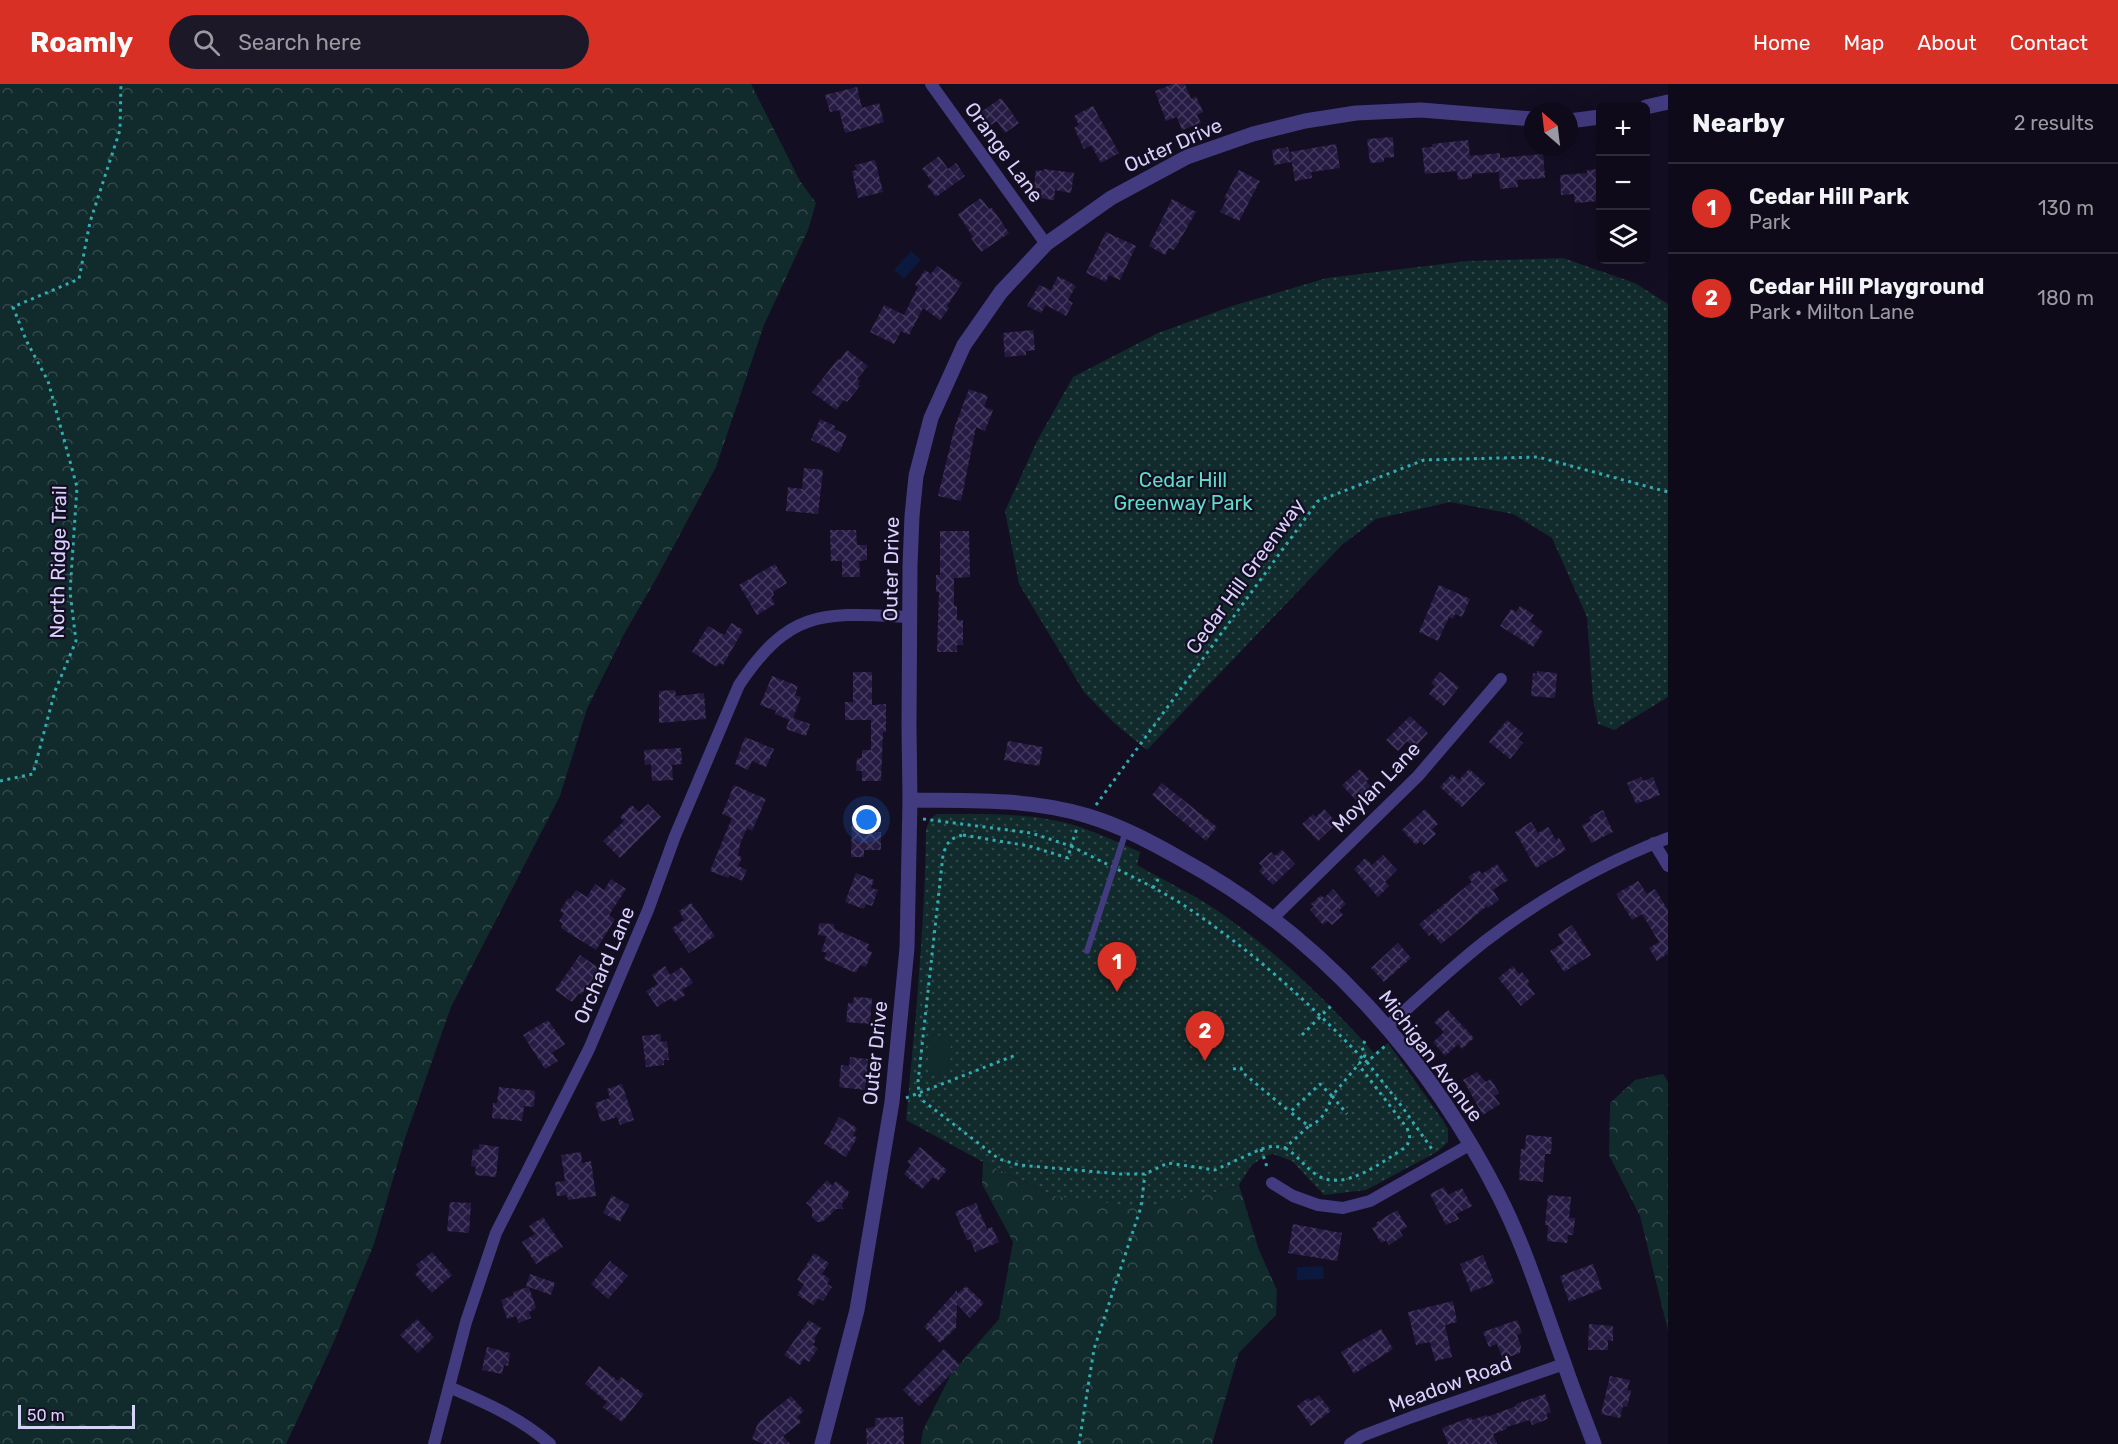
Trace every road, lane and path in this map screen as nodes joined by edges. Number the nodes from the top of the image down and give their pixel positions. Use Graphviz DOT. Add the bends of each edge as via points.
graph roads {
  1 [pos="121,84"];
  2 [pos="931,84"];
  3 [pos="1668,102"];
  4 [pos="1650,106"];
  5 [pos="1524,118"];
  6 [pos="1596,118"];
  7 [pos="1578,120"];
  8 [pos="1046,244"];
  9 [pos="1668,492"];
  10 [pos="911,617"];
  11 [pos="1501,679"];
  12 [pos="0,781"];
  13 [pos="910,800"];
  14 [pos="1085,815"];
  15 [pos="910,818"];
  16 [pos="1126,831"];
  17 [pos="1668,838"];
  18 [pos="1654,843"];
  19 [pos="1071,846"];
  20 [pos="1668,866"];
  21 [pos="1114,867"];
  22 [pos="1160,876"];
  23 [pos="1153,888"];
  24 [pos="1273,918"];
  25 [pos="1087,951"];
  26 [pos="1331,1006"];
  27 [pos="1321,1016"];
  28 [pos="1391,1032"];
  29 [pos="1302,1035"];
  30 [pos="1365,1041"];
  31 [pos="1016,1055"];
  32 [pos="1365,1060"];
  33 [pos="1358,1064"];
  34 [pos="1233,1069"];
  35 [pos="919,1094"];
  36 [pos="1332,1096"];
  37 [pos="893,1097"];
  38 [pos="1290,1112"];
  39 [pos="1347,1114"];
  40 [pos="1309,1126"];
  41 [pos="1471,1144"];
  42 [pos="1285,1148"];
  43 [pos="1261,1149"];
  44 [pos="1440,1161"];
  45 [pos="1145,1174"];
  46 [pos="1272,1183"];
  47 [pos="1564,1364"];
  48 [pos="449,1388"];
  49 [pos="434,1444"];
  50 [pos="550,1444"];
  51 [pos="822,1444"];
  52 [pos="1079,1444"];
  53 [pos="1350,1444"];
  54 [pos="1594,1444"];
  1 -- 12 [label="path, North Ridge Trail" via="120,130 90,222 78,279 13,306 48,381 77,487 70,592 75,641 56,691 33,774"];
  2 -- 8 [label="street, Orange Lane"];
  3 -- 4 [label="street"];
  5 -- 8 [label="street, Outer Drive" via="1421,110 1366,112 1326,116 1253,134 1187,157 1111,198"];
  6 -- 7 [label="street"];
  8 -- 10 [label="street, Outer Drive" via="1000,292 970,335 931,418 916,476"];
  9 -- 14 [label="path, Cedar Hill Greenway" via="1538,457 1424,460 1318,501"];
  10 -- 13 [label="street, Outer Drive"];
  10 -- 48 [label="street, Orchard Lane" via="824,615 803,623 771,644 740,685 589,1049 496,1233"];
  11 -- 24 [label="street, Moylan Lane" via="1418,776"];
  13 -- 14 [label="street, Michigan Avenue" via="1020,802"];
  13 -- 15 [label="street, Outer Drive"];
  14 -- 16 [label="street, Michigan Avenue"];
  14 -- 19 [label="path, Cedar Hill Greenway"];
  15 -- 19 [label="path" via="1031,833"];
  15 -- 37 [label="street, Outer Drive" via="907,948"];
  16 -- 21 [label="lane"];
  16 -- 24 [label="street, Michigan Avenue" via="1207,873"];
  17 -- 18 [label="street"];
  18 -- 20 [label="street"];
  18 -- 28 [label="street" via="1568,885 1501,930 1462,961"];
  19 -- 21 [label="path"];
  19 -- 35 [label="path" via="1068,858 1029,846 963,835 952,837 946,845"];
  21 -- 23 [label="path"];
  21 -- 25 [label="lane"];
  22 -- 23 [label="path"];
  23 -- 27 [label="path" via="1227,936"];
  24 -- 28 [label="street, Michigan Avenue" via="1338,974"];
  26 -- 27 [label="path"];
  27 -- 29 [label="path"];
  27 -- 32 [label="path"];
  28 -- 32 [label="path"];
  28 -- 41 [label="street, Michigan Avenue"];
  30 -- 32 [label="path"];
  31 -- 35 [label="path"];
  32 -- 33 [label="path"];
  32 -- 44 [label="path"];
  33 -- 36 [label="path"];
  33 -- 42 [label="path" via="1407,1128 1407,1147 1367,1172 1334,1182 1314,1173"];
  34 -- 38 [label="path" via="1241,1068"];
  35 -- 37 [label="path" via="903,1099"];
  35 -- 45 [label="path" via="999,1159 1078,1172"];
  36 -- 38 [label="path" via="1320,1084"];
  36 -- 39 [label="path"];
  36 -- 40 [label="path" via="1329,1108"];
  37 -- 51 [label="street, Outer Drive" via="857,1310"];
  38 -- 40 [label="path"];
  40 -- 42 [label="path"];
  41 -- 44 [label="street"];
  41 -- 47 [label="street, Michigan Avenue" via="1526,1254"];
  42 -- 43 [label="path"];
  43 -- 45 [label="path" via="1215,1170 1167,1163"];
  43 -- 46 [label="path"];
  44 -- 46 [label="street" via="1370,1201 1343,1208 1293,1196"];
  45 -- 52 [label="path" via="1141,1206 1094,1349"];
  47 -- 53 [label="street, Meadow Road" via="1412,1417"];
  47 -- 54 [label="street, Michigan Avenue"];
  48 -- 49 [label="street, Orchard Lane"];
  48 -- 50 [label="street" via="490,1405"];
}
